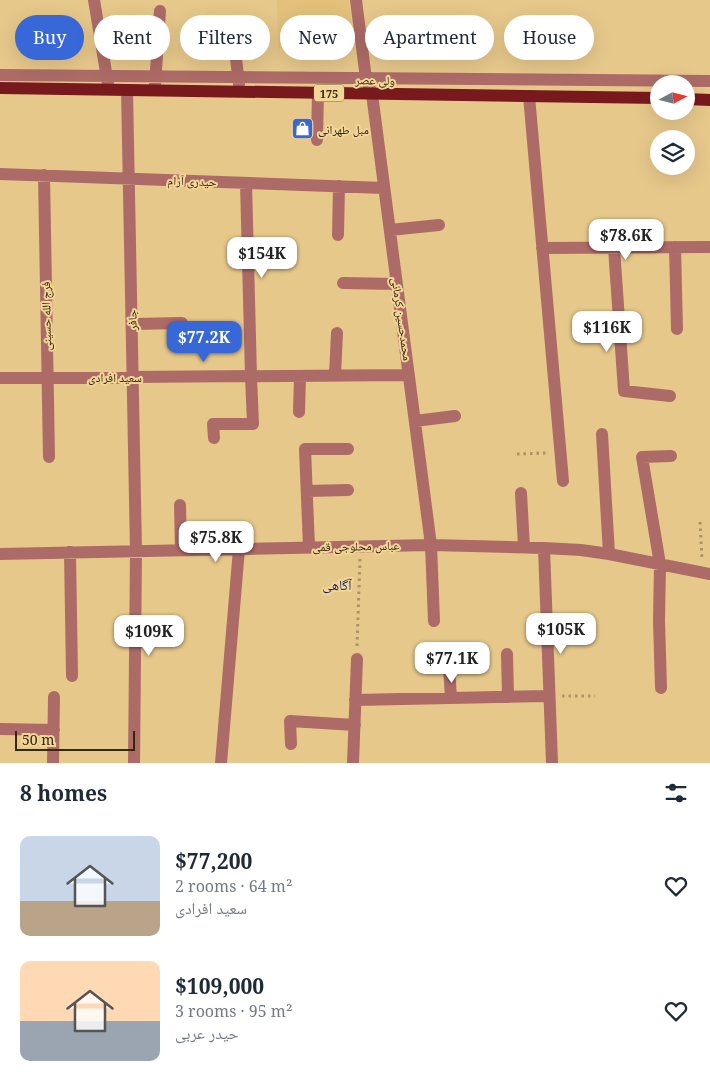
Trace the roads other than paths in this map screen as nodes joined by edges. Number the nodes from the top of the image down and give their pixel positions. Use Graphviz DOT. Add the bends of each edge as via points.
graph roads {
  1 [pos="94,0"];
  2 [pos="356,0"];
  3 [pos="160,11"];
  4 [pos="236,60"];
  5 [pos="0,75"];
  6 [pos="107,76"];
  7 [pos="155,76"];
  8 [pos="238,77"];
  9 [pos="366,79"];
  10 [pos="710,81"];
  11 [pos="0,88"];
  12 [pos="109,90"];
  13 [pos="127,90"];
  14 [pos="155,90"];
  15 [pos="240,91"];
  16 [pos="318,92"];
  17 [pos="372,94"];
  18 [pos="529,96"];
  19 [pos="650,98"];
  20 [pos="695,99"];
  21 [pos="710,100"];
  22 [pos="317,140"];
  23 [pos="0,174"];
  24 [pos="44,175"];
  25 [pos="129,178"];
  26 [pos="246,183"];
  27 [pos="339,186"];
  28 [pos="384,188"];
  29 [pos="439,225"];
  30 [pos="390,230"];
  31 [pos="338,235"];
  32 [pos="675,247"];
  33 [pos="710,247"];
  34 [pos="542,248"];
  35 [pos="614,248"];
  36 [pos="343,284"];
  37 [pos="397,284"];
  38 [pos="182,322"];
  39 [pos="132,324"];
  40 [pos="677,329"];
  41 [pos="337,333"];
  42 [pos="409,375"];
  43 [pos="251,376"];
  44 [pos="300,376"];
  45 [pos="335,376"];
  46 [pos="132,377"];
  47 [pos="0,378"];
  48 [pos="47,378"];
  49 [pos="670,396"];
  50 [pos="299,412"];
  51 [pos="455,416"];
  52 [pos="415,421"];
  53 [pos="602,434"];
  54 [pos="214,438"];
  55 [pos="348,449"];
  56 [pos="671,456"];
  57 [pos="49,457"];
  58 [pos="563,481"];
  59 [pos="348,490"];
  60 [pos="307,491"];
  61 [pos="521,493"];
  62 [pos="180,505"];
  63 [pos="432,545"];
  64 [pos="309,547"];
  65 [pos="524,547"];
  66 [pos="544,548"];
  67 [pos="239,549"];
  68 [pos="181,550"];
  69 [pos="136,551"];
  70 [pos="70,552"];
  71 [pos="0,554"];
  72 [pos="609,554"];
  73 [pos="660,564"];
  74 [pos="706,573"];
  75 [pos="434,621"];
  76 [pos="448,652"];
  77 [pos="507,654"];
  78 [pos="357,659"];
  79 [pos="72,676"];
  80 [pos="662,688"];
  81 [pos="549,696"];
  82 [pos="54,697"];
  83 [pos="508,697"];
  84 [pos="450,698"];
  85 [pos="355,700"];
  86 [pos="355,724"];
  87 [pos="0,729"];
  88 [pos="54,730"];
  89 [pos="290,744"];
  90 [pos="54,763"];
  91 [pos="134,763"];
  92 [pos="220,763"];
  93 [pos="353,763"];
  94 [pos="552,763"];
  1 -- 6 [label="street"];
  2 -- 9 [label="street, محمدحسین کرمانی"];
  3 -- 7 [label="street"];
  4 -- 8 [label="street"];
  5 -- 6 [label="street"];
  6 -- 7 [label="street"];
  6 -- 12 [label="street"];
  7 -- 8 [label="street"];
  7 -- 14 [label="street"];
  8 -- 9 [label="street"];
  8 -- 15 [label="street"];
  9 -- 10 [label="street"];
  9 -- 17 [label="street, محمدحسین کرمانی"];
  11 -- 12 [label="main road, ولی عصر / 175"];
  12 -- 13 [label="main road, ولی عصر / 175"];
  13 -- 14 [label="main road, ولی عصر / 175"];
  13 -- 25 [label="street, جافر"];
  14 -- 15 [label="main road, ولی عصر / 175"];
  15 -- 16 [label="main road, ولی عصر / 175"];
  16 -- 17 [label="main road, ولی عصر / 175"];
  16 -- 22 [label="street"];
  17 -- 18 [label="main road, ولی عصر / 175"];
  17 -- 28 [label="street, محمدحسین کرمانی"];
  18 -- 19 [label="main road, ولی عصر / 175"];
  18 -- 34 [label="street"];
  20 -- 21 [label="main road"];
  23 -- 24 [label="street, حیدری آرام"];
  24 -- 25 [label="street, حیدری آرام"];
  24 -- 48 [label="street, فرج الله حسینی"];
  25 -- 26 [label="street, حیدری آرام"];
  25 -- 39 [label="street, جافر"];
  26 -- 27 [label="street, حیدری آرام"];
  26 -- 43 [label="street"];
  27 -- 28 [label="street, حیدری آرام"];
  27 -- 31 [label="street"];
  28 -- 30 [label="street, محمدحسین کرمانی"];
  29 -- 30 [label="street"];
  30 -- 37 [label="street, محمدحسین کرمانی"];
  32 -- 33 [label="street"];
  32 -- 35 [label="street"];
  32 -- 40 [label="street"];
  34 -- 35 [label="street"];
  34 -- 58 [label="street"];
  35 -- 49 [label="street" via="624,392"];
  36 -- 37 [label="street"];
  37 -- 42 [label="street, محمدحسین کرمانی"];
  38 -- 39 [label="street"];
  39 -- 46 [label="street, جافر"];
  41 -- 45 [label="street"];
  42 -- 45 [label="street, سعید افرادی"];
  42 -- 52 [label="street, محمدحسین کرمانی"];
  43 -- 44 [label="street, سعید افرادی"];
  43 -- 46 [label="street, سعید افرادی"];
  43 -- 54 [label="street" via="253,424 213,424"];
  44 -- 45 [label="street, سعید افرادی"];
  44 -- 50 [label="street"];
  46 -- 48 [label="street, سعید افرادی"];
  46 -- 69 [label="street, جافر"];
  47 -- 48 [label="street, سعید افرادی"];
  48 -- 57 [label="street, فرج الله حسینی"];
  51 -- 52 [label="street"];
  52 -- 63 [label="street, محمدحسین کرمانی"];
  53 -- 72 [label="street"];
  55 -- 60 [label="street" via="305,449"];
  56 -- 73 [label="street" via="642,457"];
  59 -- 60 [label="street"];
  60 -- 64 [label="street"];
  61 -- 65 [label="street"];
  62 -- 68 [label="street"];
  63 -- 64 [label="street, عباس محلوجی قمی"];
  63 -- 65 [label="street, عباس محلوجی قمی"];
  63 -- 75 [label="street, محمدحسین کرمانی"];
  64 -- 67 [label="street, عباس محلوجی قمی"];
  65 -- 66 [label="street, عباس محلوجی قمی"];
  66 -- 72 [label="street, عباس محلوجی قمی"];
  66 -- 81 [label="street"];
  67 -- 68 [label="street, عباس محلوجی قمی"];
  67 -- 92 [label="street"];
  68 -- 69 [label="street, عباس محلوجی قمی"];
  69 -- 70 [label="street, عباس محلوجی قمی"];
  69 -- 91 [label="street, جافر"];
  70 -- 71 [label="street, عباس محلوجی قمی"];
  70 -- 79 [label="street"];
  72 -- 73 [label="street, عباس محلوجی قمی"];
  73 -- 74 [label="street, عباس محلوجی قمی"];
  73 -- 80 [label="street"];
  76 -- 84 [label="street"];
  77 -- 83 [label="street"];
  78 -- 85 [label="street"];
  81 -- 83 [label="street"];
  81 -- 94 [label="street"];
  82 -- 88 [label="street"];
  83 -- 84 [label="street"];
  84 -- 85 [label="street"];
  85 -- 86 [label="street"];
  86 -- 89 [label="street" via="290,721"];
  86 -- 93 [label="street"];
  87 -- 88 [label="street"];
  88 -- 90 [label="street"];
}
